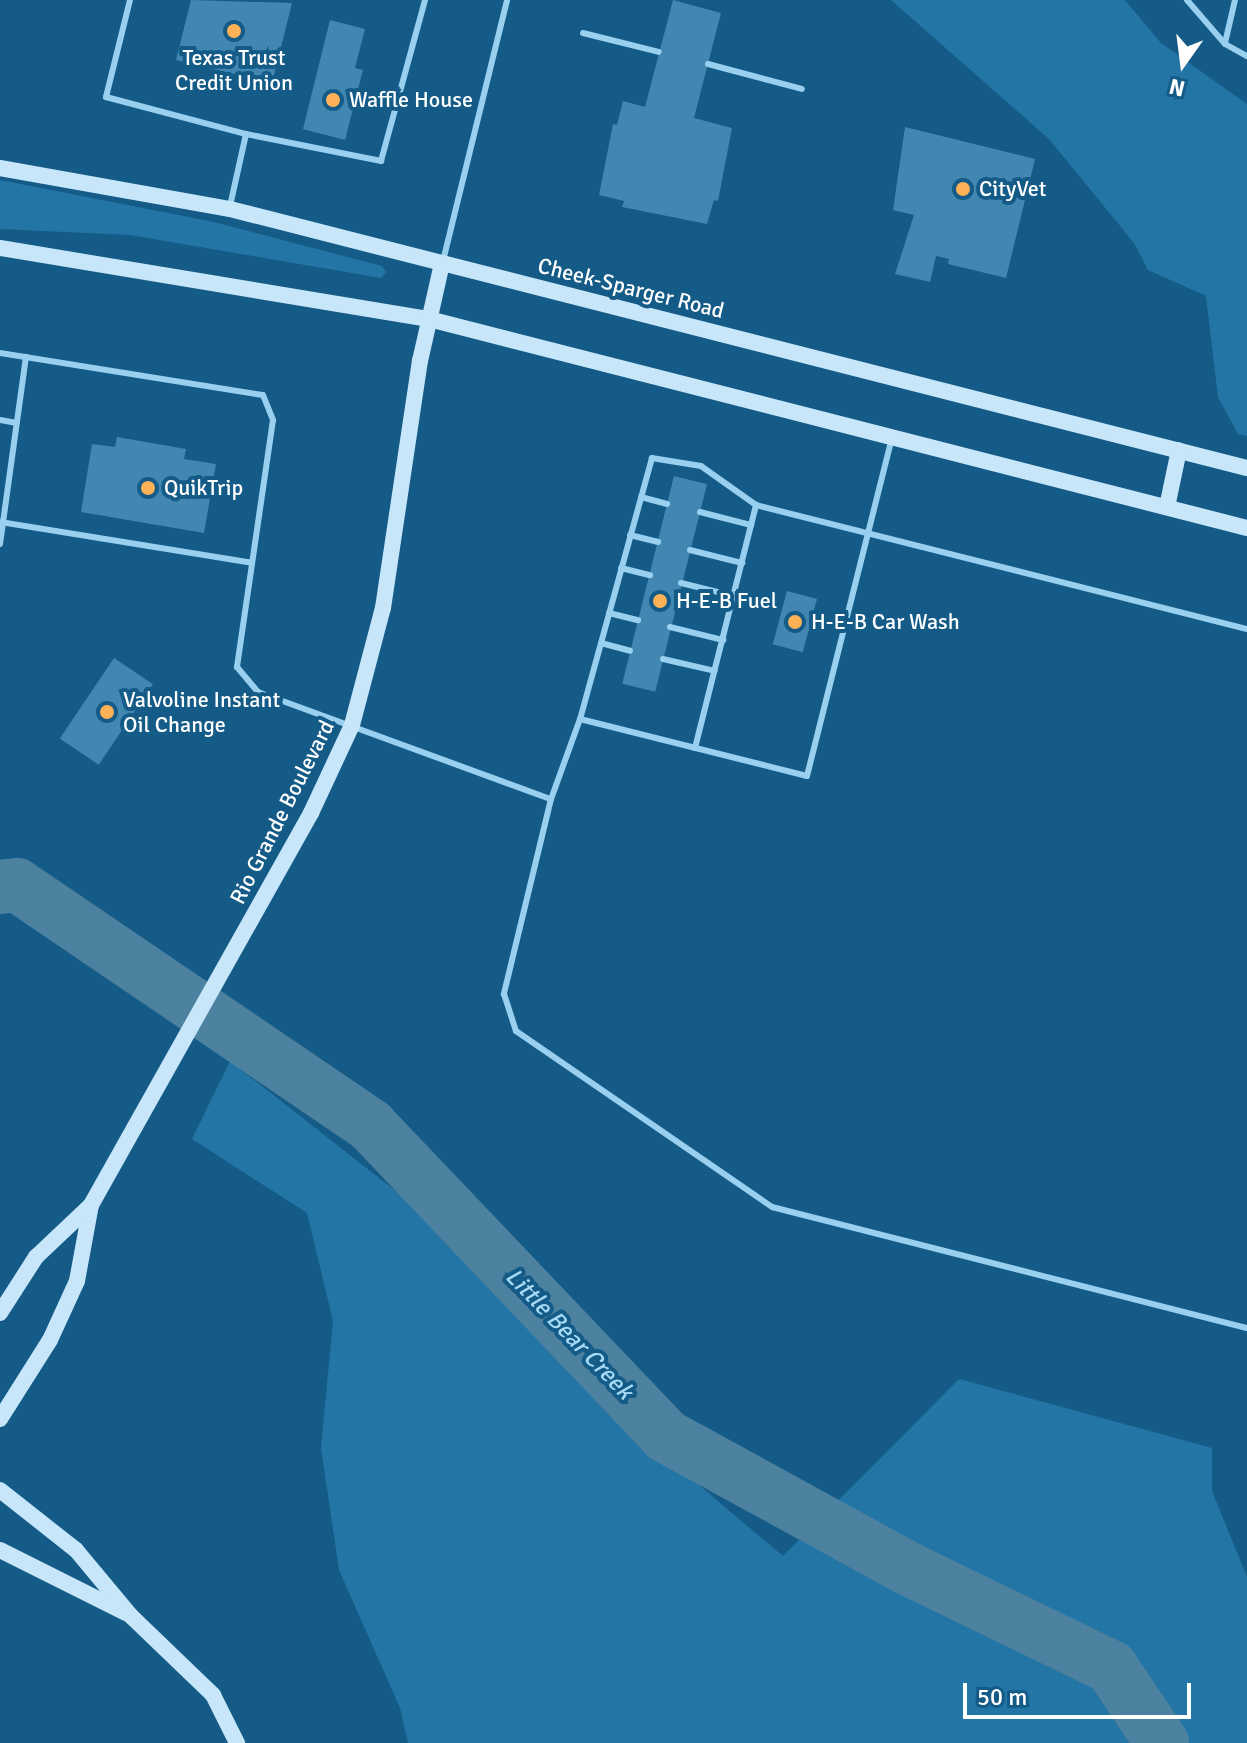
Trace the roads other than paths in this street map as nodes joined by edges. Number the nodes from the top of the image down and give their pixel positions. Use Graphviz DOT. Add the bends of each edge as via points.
graph roads {
  1 [pos="130,0"];
  2 [pos="425,0"];
  3 [pos="507,0"];
  4 [pos="1187,0"];
  5 [pos="1235,0"];
  6 [pos="583,33"];
  7 [pos="1225,44"];
  8 [pos="659,52"];
  9 [pos="1247,56"];
  10 [pos="708,64"];
  11 [pos="802,89"];
  12 [pos="246,134"];
  13 [pos="3,166"];
  14 [pos="230,209"];
  15 [pos="0,248"];
  16 [pos="442,263"];
  17 [pos="429,319"];
  18 [pos="0,353"];
  19 [pos="26,357"];
  20 [pos="0,420"];
  21 [pos="17,423"];
  22 [pos="892,437"];
  23 [pos="1179,450"];
  24 [pos="1247,468"];
  25 [pos="0,470"];
  26 [pos="10,472"];
  27 [pos="641,497"];
  28 [pos="667,504"];
  29 [pos="756,505"];
  30 [pos="1167,507"];
  31 [pos="700,512"];
  32 [pos="2,522"];
  33 [pos="751,525"];
  34 [pos="1247,528"];
  35 [pos="630,535"];
  36 [pos="867,536"];
  37 [pos="658,542"];
  38 [pos="0,544"];
  39 [pos="690,550"];
  40 [pos="252,563"];
  41 [pos="742,563"];
  42 [pos="621,568"];
  43 [pos="650,575"];
  44 [pos="681,583"];
  45 [pos="734,596"];
  46 [pos="609,613"];
  47 [pos="638,620"];
  48 [pos="670,627"];
  49 [pos="1247,629"];
  50 [pos="723,640"];
  51 [pos="601,643"];
  52 [pos="630,651"];
  53 [pos="663,659"];
  54 [pos="715,671"];
  55 [pos="580,719"];
  56 [pos="352,725"];
  57 [pos="695,748"];
  58 [pos="551,799"];
  59 [pos="91,1205"];
  60 [pos="0,1313"];
  61 [pos="1247,1328"];
  62 [pos="0,1419"];
  63 [pos="0,1490"];
  64 [pos="0,1550"];
  65 [pos="131,1616"];
  66 [pos="237,1743"];
  1 -- 12 [label="lane" via="106,97"];
  2 -- 12 [label="lane" via="381,161"];
  3 -- 16 [label="lane"];
  4 -- 7 [label="lane"];
  5 -- 7 [label="lane"];
  6 -- 8 [label="lane"];
  7 -- 9 [label="lane"];
  10 -- 11 [label="lane"];
  12 -- 14 [label="lane"];
  13 -- 14 [label="main road, Cheek-Sparger Road"];
  14 -- 16 [label="main road, Cheek-Sparger Road"];
  15 -- 17 [label="main road"];
  16 -- 17 [label="main road, Rio Grande Boulevard"];
  16 -- 23 [label="main road, Cheek-Sparger Road"];
  17 -- 22 [label="main road"];
  17 -- 56 [label="main road, Rio Grande Boulevard" via="383,608"];
  18 -- 19 [label="lane"];
  19 -- 21 [label="lane"];
  19 -- 40 [label="lane" via="263,395 273,420"];
  20 -- 21 [label="lane"];
  21 -- 26 [label="lane"];
  22 -- 30 [label="main road"];
  22 -- 36 [label="lane"];
  23 -- 24 [label="main road, Cheek-Sparger Road"];
  23 -- 30 [label="main road"];
  25 -- 26 [label="lane"];
  26 -- 32 [label="lane"];
  27 -- 28 [label="lane"];
  27 -- 29 [label="lane" via="652,458 701,466"];
  27 -- 35 [label="lane"];
  29 -- 33 [label="lane"];
  29 -- 36 [label="lane"];
  30 -- 34 [label="main road"];
  31 -- 33 [label="lane"];
  32 -- 38 [label="lane"];
  32 -- 40 [label="lane"];
  33 -- 41 [label="lane"];
  35 -- 37 [label="lane"];
  35 -- 42 [label="lane"];
  36 -- 49 [label="lane"];
  36 -- 57 [label="lane" via="807,776"];
  39 -- 41 [label="lane"];
  40 -- 56 [label="lane" via="237,667 258,692"];
  41 -- 45 [label="lane"];
  42 -- 43 [label="lane"];
  42 -- 46 [label="lane"];
  44 -- 45 [label="lane"];
  45 -- 50 [label="lane"];
  46 -- 47 [label="lane"];
  46 -- 51 [label="lane"];
  48 -- 50 [label="lane"];
  50 -- 54 [label="lane"];
  51 -- 52 [label="lane"];
  51 -- 55 [label="lane"];
  53 -- 54 [label="lane"];
  54 -- 57 [label="lane"];
  55 -- 57 [label="lane"];
  55 -- 58 [label="lane"];
  56 -- 58 [label="lane"];
  56 -- 59 [label="main road, Rio Grande Boulevard" via="289,853"];
  58 -- 61 [label="lane" via="504,994 516,1031 772,1207"];
  59 -- 60 [label="main road, Rio Grande Boulevard" via="36,1257"];
  59 -- 62 [label="main road, Rio Grande Boulevard" via="77,1281 50,1340"];
  63 -- 65 [label="main road" via="76,1550"];
  64 -- 65 [label="main road"];
  65 -- 66 [label="main road" via="213,1695"];
}
